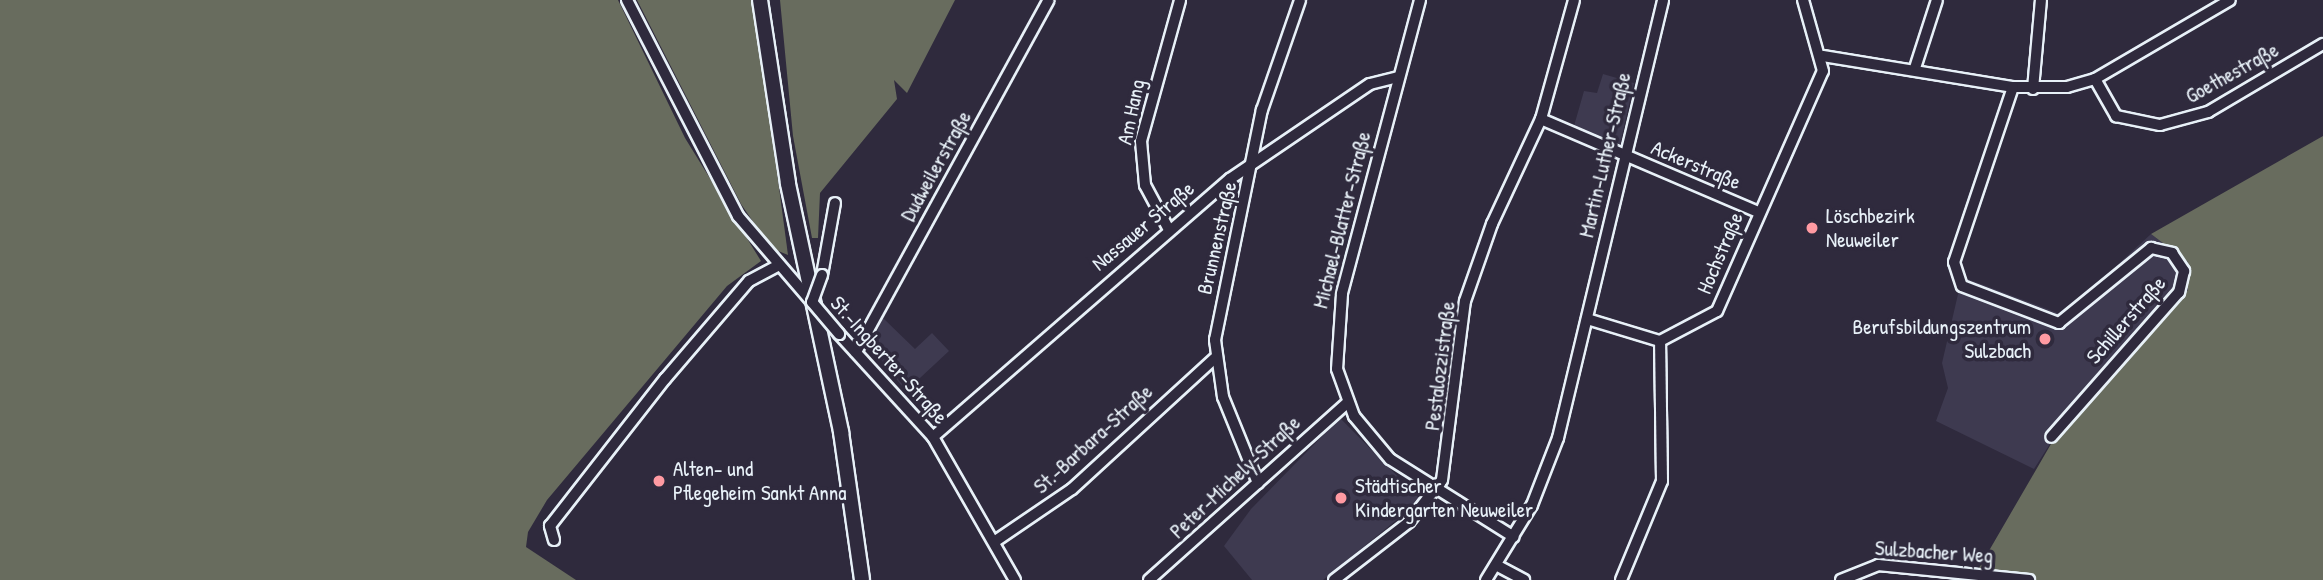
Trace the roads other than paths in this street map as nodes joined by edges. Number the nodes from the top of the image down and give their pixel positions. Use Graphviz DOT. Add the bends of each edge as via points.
graph roads {
  1 [pos="627,0"];
  2 [pos="760,0"];
  3 [pos="769,0"];
  4 [pos="1049,0"];
  5 [pos="1180,0"];
  6 [pos="1300,0"];
  7 [pos="1420,0"];
  8 [pos="1574,0"];
  9 [pos="1663,0"];
  10 [pos="1803,0"];
  11 [pos="1937,0"];
  12 [pos="2041,0"];
  13 [pos="2230,0"];
  14 [pos="2323,44"];
  15 [pos="1823,56"];
  16 [pos="1915,68"];
  17 [pos="1398,76"];
  18 [pos="2095,79"];
  19 [pos="771,85"];
  20 [pos="2013,87"];
  21 [pos="2033,89"];
  22 [pos="1541,119"];
  23 [pos="1625,156"];
  24 [pos="1253,163"];
  25 [pos="835,203"];
  26 [pos="1758,212"];
  27 [pos="1168,228"];
  28 [pos="777,266"];
  29 [pos="811,302"];
  30 [pos="1587,319"];
  31 [pos="1660,341"];
  32 [pos="856,352"];
  33 [pos="1214,359"];
  34 [pos="1347,402"];
  35 [pos="933,437"];
  36 [pos="2051,437"];
  37 [pos="1258,482"];
  38 [pos="1436,492"];
  39 [pos="1514,537"];
  40 [pos="554,540"];
  41 [pos="994,542"];
  42 [pos="1496,565"];
  43 [pos="862,580"];
  44 [pos="1014,580"];
  45 [pos="1149,580"];
  46 [pos="1334,580"];
  47 [pos="1486,580"];
  48 [pos="1524,580"];
  49 [pos="1621,580"];
  50 [pos="1841,580"];
  51 [pos="2029,580"];
  1 -- 28 [label="street, St.-Ingberter-Straße" via="737,216"];
  2 -- 19 [label="main road"];
  3 -- 19 [label="main road"];
  4 -- 32 [label="street, Dudweilerstraße"];
  5 -- 27 [label="street, Am Hang" via="1141,141 1145,185"];
  6 -- 24 [label="street, Brunnenstraße" via="1262,110"];
  7 -- 17 [label="street, Michael-Blatter-Straße"];
  8 -- 22 [label="street, Pestalozzistraße"];
  9 -- 23 [label="street, Martin-Luther-Straße"];
  10 -- 15 [label="street"];
  11 -- 16 [label="street"];
  12 -- 21 [label="street"];
  13 -- 18 [label="street"];
  14 -- 18 [label="street, Goethestraße" via="2208,112 2160,125 2135,125 2116,116"];
  15 -- 16 [label="street"];
  15 -- 26 [label="street, Hochstraße" via="1823,71"];
  16 -- 20 [label="street"];
  17 -- 24 [label="street, Nassauer Straße" via="1370,85"];
  17 -- 34 [label="street, Michael-Blatter-Straße" via="1337,319 1337,369"];
  18 -- 21 [label="street"];
  19 -- 43 [label="main road" via="841,432"];
  20 -- 21 [label="street"];
  20 -- 36 [label="street, Schillerstraße" via="1954,262 1962,286 2059,323 2151,248 2172,253 2184,271 2179,292"];
  22 -- 23 [label="street, Ackerstraße"];
  22 -- 38 [label="street, Pestalozzistraße" via="1492,224 1465,301 1448,457"];
  23 -- 26 [label="street, Ackerstraße"];
  23 -- 30 [label="street, Martin-Luther-Straße"];
  24 -- 27 [label="street, Nassauer Straße"];
  24 -- 33 [label="street, Brunnenstraße"];
  25 -- 29 [label="street, bridge" via="822,275"];
  26 -- 31 [label="street, Hochstraße" via="1717,311"];
  27 -- 35 [label="street, Nassauer Straße"];
  28 -- 29 [label="street, St.-Ingberter-Straße"];
  28 -- 40 [label="street" via="749,281 665,379 550,526"];
  29 -- 32 [label="street, St.-Ingberter-Straße, bridge"];
  30 -- 31 [label="street"];
  30 -- 39 [label="street, Martin-Luther-Straße" via="1558,438"];
  31 -- 49 [label="street" via="1662,481"];
  32 -- 35 [label="street, St.-Ingberter-Straße"];
  33 -- 37 [label="street"];
  33 -- 41 [label="street, St.-Barbara-Straße" via="1072,489"];
  34 -- 37 [label="street, Peter-Michely-Straße"];
  34 -- 38 [label="street, Michael-Blatter-Straße" via="1371,441"];
  35 -- 41 [label="street, St.-Ingberter-Straße"];
  37 -- 45 [label="street, Peter-Michely-Straße"];
  38 -- 39 [label="street, Michael-Blatter-Straße"];
  38 -- 46 [label="street"];
  39 -- 42 [label="street, Martin-Luther-Straße"];
  41 -- 44 [label="street, St.-Ingberter-Straße"];
  42 -- 47 [label="street, Martin-Luther-Straße"];
  42 -- 48 [label="street"];
  50 -- 51 [label="street, Sulzbacher Weg" via="1878,565"];
}
